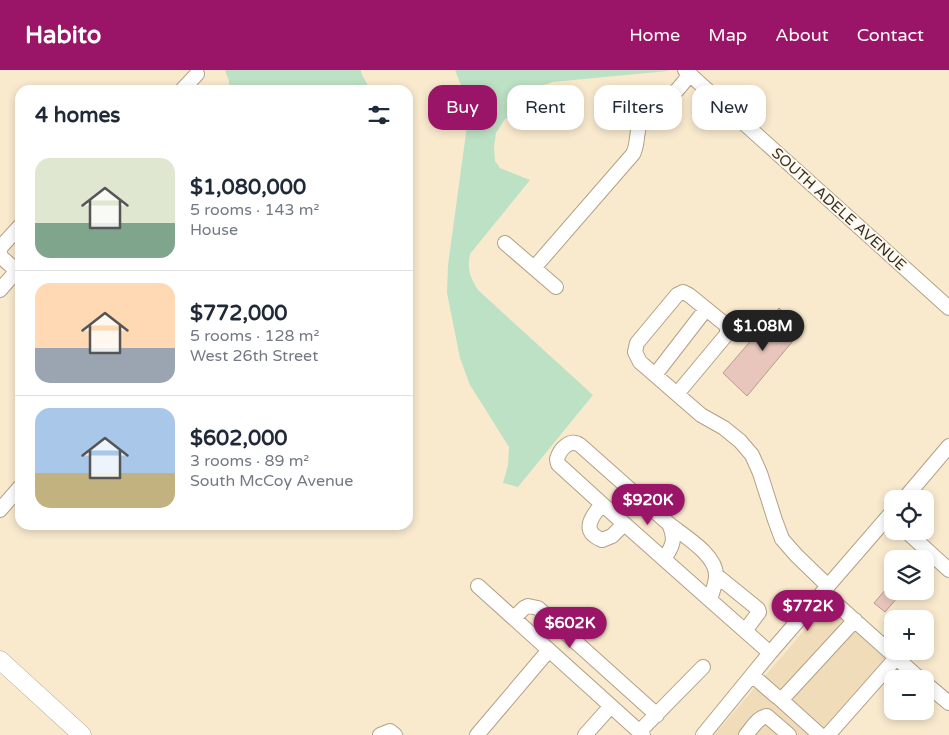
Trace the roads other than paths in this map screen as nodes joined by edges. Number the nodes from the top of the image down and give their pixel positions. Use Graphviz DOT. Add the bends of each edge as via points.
graph roads {
  1 [pos="688,72"];
  2 [pos="197,74"];
  3 [pos="187,85"];
  4 [pos="15,232"];
  5 [pos="505,243"];
  6 [pos="0,248"];
  7 [pos="0,252"];
  8 [pos="15,267"];
  9 [pos="534,268"];
  10 [pos="15,272"];
  11 [pos="556,287"];
  12 [pos="0,290"];
  13 [pos="949,308"];
  14 [pos="706,309"];
  15 [pos="655,375"];
  16 [pos="676,394"];
  17 [pos="949,446"];
  18 [pos="912,490"];
  19 [pos="15,493"];
  20 [pos="602,504"];
  21 [pos="0,510"];
  22 [pos="624,524"];
  23 [pos="669,524"];
  24 [pos="884,524"];
  25 [pos="916,540"];
  26 [pos="664,559"];
  27 [pos="949,570"];
  28 [pos="716,575"];
  29 [pos="478,586"];
  30 [pos="826,589"];
  31 [pos="737,592"];
  32 [pos="710,600"];
  33 [pos="722,610"];
  34 [pos="514,618"];
  35 [pos="854,620"];
  36 [pos="745,631"];
  37 [pos="884,647"];
  38 [pos="550,650"];
  39 [pos="770,653"];
  40 [pos="0,660"];
  41 [pos="894,660"];
  42 [pos="898,660"];
  43 [pos="703,667"];
  44 [pos="910,670"];
  45 [pos="752,675"];
  46 [pos="934,690"];
  47 [pos="779,698"];
  48 [pos="949,703"];
  49 [pos="611,706"];
  50 [pos="657,714"];
  51 [pos="641,733"];
  52 [pos="82,735"];
  53 [pos="380,735"];
  54 [pos="395,735"];
  55 [pos="478,735"];
  56 [pos="585,735"];
  57 [pos="703,735"];
  58 [pos="746,735"];
  59 [pos="789,735"];
  60 [pos="820,735"];
  61 [pos="828,735"];
  1 -- 9 [label="street" via="674,93 644,118 633,154"];
  1 -- 13 [label="street, SOUTH ADELE AVENUE"];
  2 -- 3 [label="street"];
  4 -- 6 [label="street"];
  5 -- 9 [label="street"];
  7 -- 8 [label="street" via="0,256"];
  9 -- 11 [label="street"];
  10 -- 12 [label="street"];
  14 -- 15 [label="street"];
  14 -- 15 [label="street" via="683,292 637,343 635,352 640,362"];
  14 -- 16 [label="street" via="726,325 726,334"];
  15 -- 16 [label="street"];
  16 -- 30 [label="street" via="700,415 740,440 760,473 782,539"];
  17 -- 18 [label="street"];
  19 -- 21 [label="street"];
  20 -- 22 [label="street"];
  20 -- 22 [label="street" via="590,520 590,528 596,538 608,538"];
  20 -- 23 [label="street" via="558,464 557,459 571,442 580,445"];
  22 -- 26 [label="street"];
  23 -- 26 [label="street" via="672,547"];
  23 -- 28 [label="street" via="706,554"];
  24 -- 30 [label="street"];
  25 -- 27 [label="street"];
  26 -- 32 [label="street"];
  28 -- 31 [label="street"];
  28 -- 32 [label="street"];
  29 -- 34 [label="street"];
  30 -- 35 [label="street"];
  30 -- 39 [label="street"];
  31 -- 33 [label="street"];
  31 -- 36 [label="street" via="759,612"];
  32 -- 33 [label="street"];
  33 -- 36 [label="street"];
  34 -- 38 [label="street"];
  34 -- 50 [label="street" via="528,606 538,608"];
  35 -- 37 [label="street"];
  35 -- 47 [label="street" via="784,697"];
  36 -- 39 [label="street"];
  38 -- 49 [label="street"];
  38 -- 55 [label="street"];
  39 -- 45 [label="street"];
  40 -- 52 [label="main road"];
  41 -- 61 [label="street"];
  42 -- 44 [label="street"];
  43 -- 50 [label="street"];
  45 -- 47 [label="street"];
  45 -- 57 [label="street"];
  46 -- 48 [label="street"];
  47 -- 60 [label="street"];
  49 -- 51 [label="street"];
  49 -- 56 [label="street"];
  50 -- 51 [label="street"];
  53 -- 54 [label="street" via="390,731"];
  58 -- 59 [label="street" via="761,718 767,716"];
}
